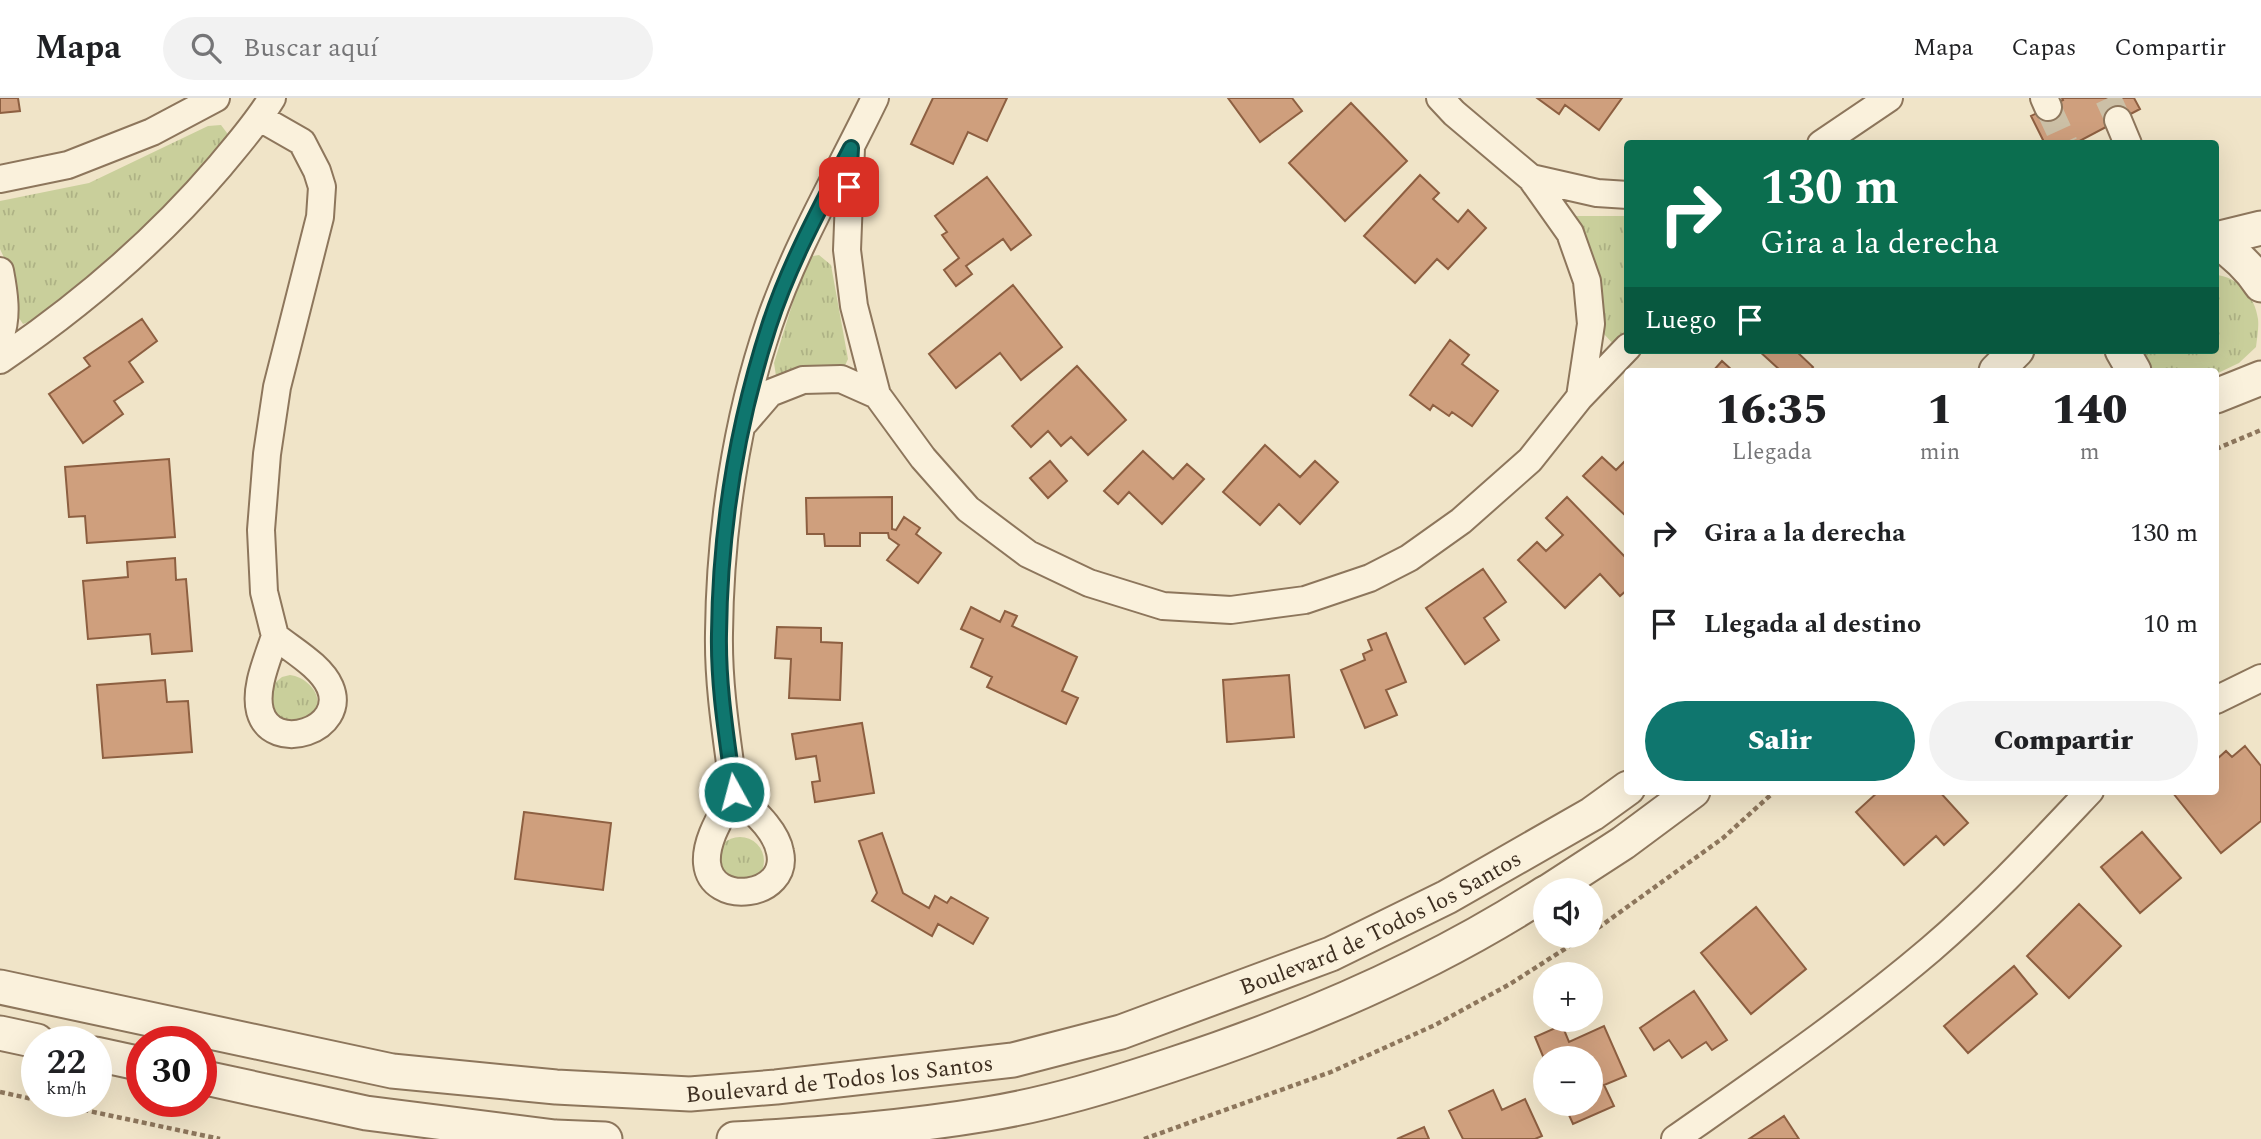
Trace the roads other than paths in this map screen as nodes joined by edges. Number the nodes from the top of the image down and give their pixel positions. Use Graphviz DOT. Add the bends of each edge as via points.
graph roads {
  1 [pos="216,98"];
  2 [pos="875,98"];
  3 [pos="1440,98"];
  4 [pos="1881,101"];
  5 [pos="266,108"];
  6 [pos="1827,140"];
  7 [pos="851,148"];
  8 [pos="1531,177"];
  9 [pos="0,178"];
  10 [pos="1624,195"];
  11 [pos="2261,228"];
  12 [pos="2219,239"];
  13 [pos="2219,242"];
  14 [pos="0,271"];
  15 [pos="2261,285"];
  16 [pos="0,337"];
  17 [pos="1624,351"];
  18 [pos="2013,354"];
  19 [pos="0,360"];
  20 [pos="1999,368"];
  21 [pos="2261,378"];
  22 [pos="877,394"];
  23 [pos="2219,395"];
  24 [pos="1580,397"];
  25 [pos="742,426"];
  26 [pos="275,636"];
  27 [pos="2261,678"];
  28 [pos="2219,699"];
  29 [pos="1624,791"];
  30 [pos="734,792"];
  31 [pos="1688,795"];
  32 [pos="2086,795"];
  33 [pos="1569,878"];
  34 [pos="1533,900"];
  35 [pos="0,987"];
  36 [pos="0,1033"];
  37 [pos="21,1038"];
  38 [pos="217,1080"];
  39 [pos="605,1139"];
  40 [pos="734,1139"];
  41 [pos="1675,1139"];
  1 -- 9 [label="street" via="152,132 68,165"];
  2 -- 7 [label="street"];
  3 -- 8 [label="street"];
  4 -- 6 [label="street"];
  5 -- 19 [label="street" via="187,203 111,276"];
  5 -- 26 [label="street" via="302,142 322,187 320,217 277,387 267,454 261,530 264,592"];
  7 -- 22 [label="street" via="847,250 854,306"];
  7 -- 25 [label="street" via="801,244 769,325"];
  8 -- 10 [label="street"];
  8 -- 24 [label="street" via="1570,233 1587,281 1591,324"];
  11 -- 12 [label="street"];
  13 -- 15 [label="street" via="2236,254"];
  14 -- 16 [label="street" via="4,293"];
  17 -- 24 [label="street"];
  18 -- 20 [label="street"];
  21 -- 23 [label="street"];
  22 -- 24 [label="street" via="923,458 968,509 1028,554 1089,583 1163,606 1230,610 1305,600 1370,578 1409,558 1461,521 1530,460"];
  22 -- 25 [label="street" via="841,379 803,380 770,394"];
  25 -- 30 [label="street" via="724,534 719,635"];
  27 -- 28 [label="street"];
  29 -- 35 [label="street, Boulevard de Todos los Santos" via="1447,897 1331,954 1121,1032 1013,1060 690,1094 556,1087 392,1071"];
  31 -- 33 [label="street, Boulevard de Todos los Santos"];
  32 -- 41 [label="street" via="1934,947 1870,999"];
  34 -- 40 [label="street, Boulevard de Todos los Santos" via="1448,951 1346,1000 1240,1043 1111,1085 965,1118 877,1130"];
  36 -- 37 [label="street"];
  38 -- 39 [label="street" via="366,1113 555,1138"];
}
